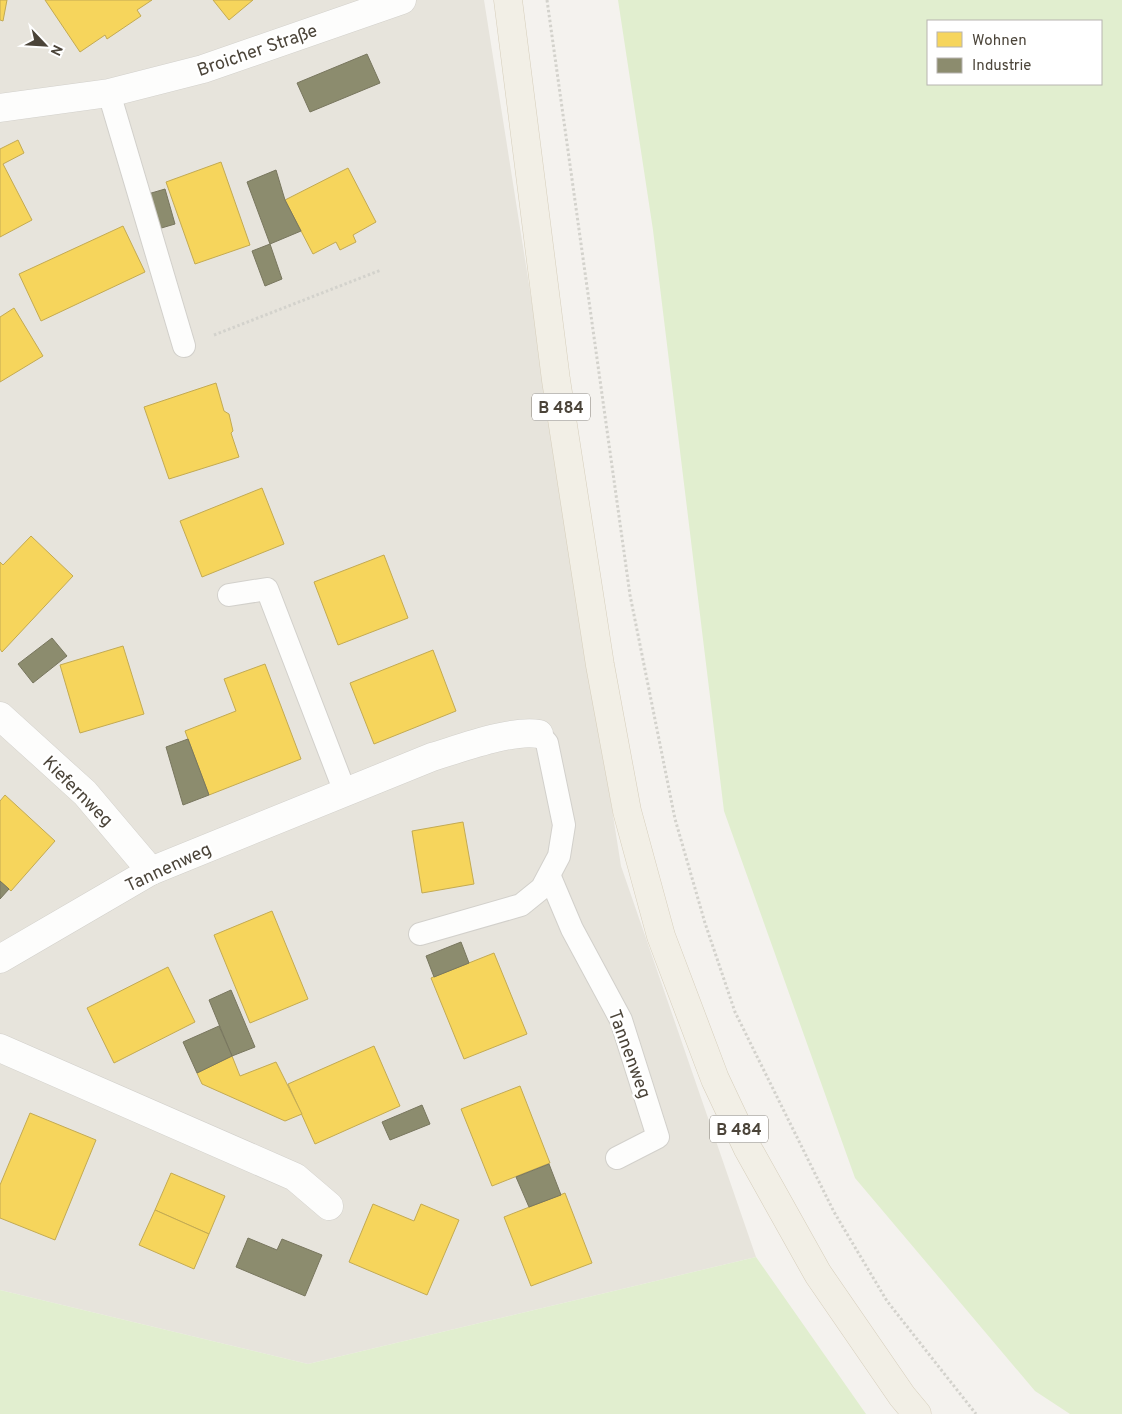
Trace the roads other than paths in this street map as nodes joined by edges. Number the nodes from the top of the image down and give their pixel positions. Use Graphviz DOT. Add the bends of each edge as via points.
graph roads {
  1 [pos="402,0"];
  2 [pos="508,0"];
  3 [pos="109,93"];
  4 [pos="0,108"];
  5 [pos="184,346"];
  6 [pos="229,595"];
  7 [pos="0,716"];
  8 [pos="539,734"];
  9 [pos="345,792"];
  10 [pos="151,871"];
  11 [pos="550,877"];
  12 [pos="420,934"];
  13 [pos="0,959"];
  14 [pos="0,1048"];
  15 [pos="617,1158"];
  16 [pos="329,1206"];
  17 [pos="917,1414"];
  1 -- 3 [label="street, Broicher Straße" via="203,69"];
  2 -- 17 [label="main road, B 484" via="556,380 600,665 627,811 661,936 715,1079 748,1149 818,1274"];
  3 -- 4 [label="street, Broicher Straße"];
  3 -- 5 [label="lane"];
  6 -- 9 [label="lane" via="267,588"];
  7 -- 10 [label="street, Kiefernweg" via="85,793"];
  8 -- 9 [label="street, Tannenweg" via="527,732 470,745"];
  8 -- 11 [label="lane, Tannenweg" via="548,743 564,825 559,856"];
  9 -- 10 [label="street, Tannenweg"];
  10 -- 13 [label="street, Tannenweg"];
  11 -- 12 [label="lane, Tannenweg" via="521,905"];
  11 -- 15 [label="lane, Tannenweg" via="572,929 621,1020 658,1137"];
  14 -- 16 [label="street" via="295,1177"];
}
